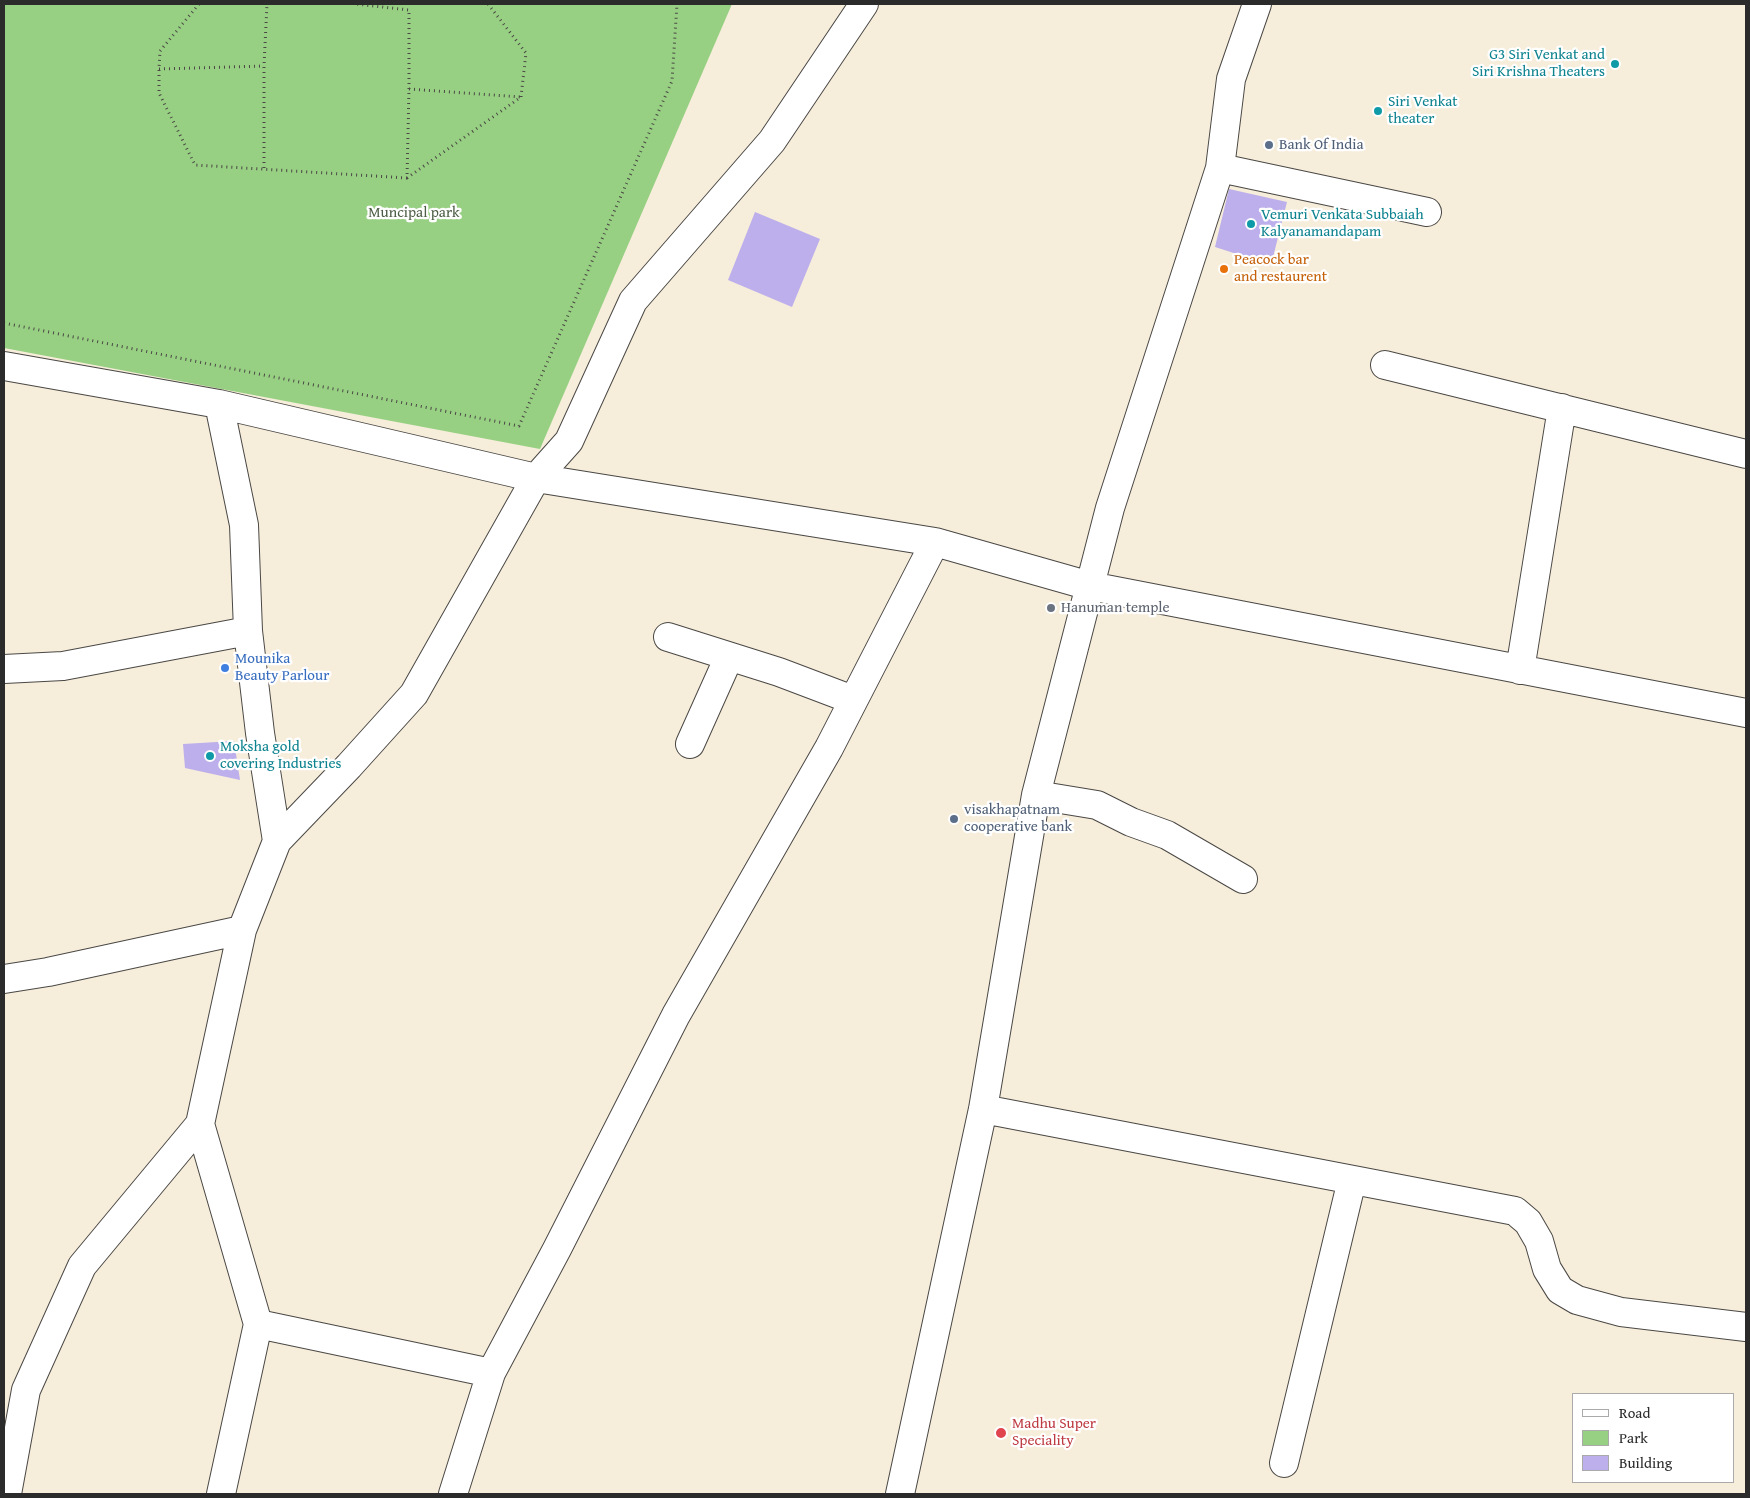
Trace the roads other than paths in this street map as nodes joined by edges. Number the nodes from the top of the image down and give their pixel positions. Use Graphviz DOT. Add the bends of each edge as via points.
graph roads {
  1 [pos="864,4"];
  2 [pos="1257,4"];
  3 [pos="1220,168"];
  4 [pos="1427,212"];
  5 [pos="1385,365"];
  6 [pos="4,366"];
  7 [pos="219,404"];
  8 [pos="1562,408"];
  9 [pos="1746,454"];
  10 [pos="536,478"];
  11 [pos="936,542"];
  12 [pos="1090,586"];
  13 [pos="248,631"];
  14 [pos="668,637"];
  15 [pos="729,657"];
  16 [pos="4,669"];
  17 [pos="1520,670"];
  18 [pos="853,700"];
  19 [pos="1746,713"];
  20 [pos="690,744"];
  21 [pos="1036,795"];
  22 [pos="277,840"];
  23 [pos="1244,879"];
  24 [pos="242,930"];
  25 [pos="4,979"];
  26 [pos="983,1109"];
  27 [pos="200,1124"];
  28 [pos="1352,1180"];
  29 [pos="258,1324"];
  30 [pos="1746,1327"];
  31 [pos="491,1373"];
  32 [pos="1284,1463"];
  33 [pos="7,1494"];
  34 [pos="221,1494"];
  35 [pos="453,1494"];
  36 [pos="900,1494"];
  1 -- 10 [label="street" via="772,141 633,301 569,441"];
  2 -- 3 [label="street" via="1231,79"];
  3 -- 4 [label="street"];
  3 -- 12 [label="street" via="1110,508"];
  5 -- 8 [label="street"];
  6 -- 7 [label="street"];
  7 -- 10 [label="street"];
  7 -- 13 [label="street" via="244,525"];
  8 -- 9 [label="street"];
  8 -- 17 [label="street"];
  10 -- 11 [label="street"];
  10 -- 22 [label="street" via="414,694"];
  11 -- 12 [label="street"];
  11 -- 18 [label="street"];
  12 -- 17 [label="street"];
  12 -- 21 [label="street"];
  13 -- 16 [label="street" via="63,666"];
  13 -- 22 [label="street"];
  14 -- 15 [label="street"];
  15 -- 18 [label="street"];
  15 -- 20 [label="street"];
  17 -- 19 [label="street"];
  18 -- 31 [label="street" via="829,748 676,1015"];
  21 -- 23 [label="street" via="1098,805 1167,835"];
  21 -- 26 [label="street"];
  22 -- 24 [label="street"];
  24 -- 25 [label="street"];
  24 -- 27 [label="street"];
  26 -- 28 [label="street"];
  26 -- 36 [label="street"];
  27 -- 29 [label="street"];
  27 -- 33 [label="street" via="82,1266 26,1390"];
  28 -- 30 [label="street" via="1515,1211 1528,1222 1539,1241 1546,1269 1560,1290 1577,1300 1621,1312"];
  28 -- 32 [label="street"];
  29 -- 31 [label="street"];
  29 -- 34 [label="street"];
  31 -- 35 [label="street"];
}
